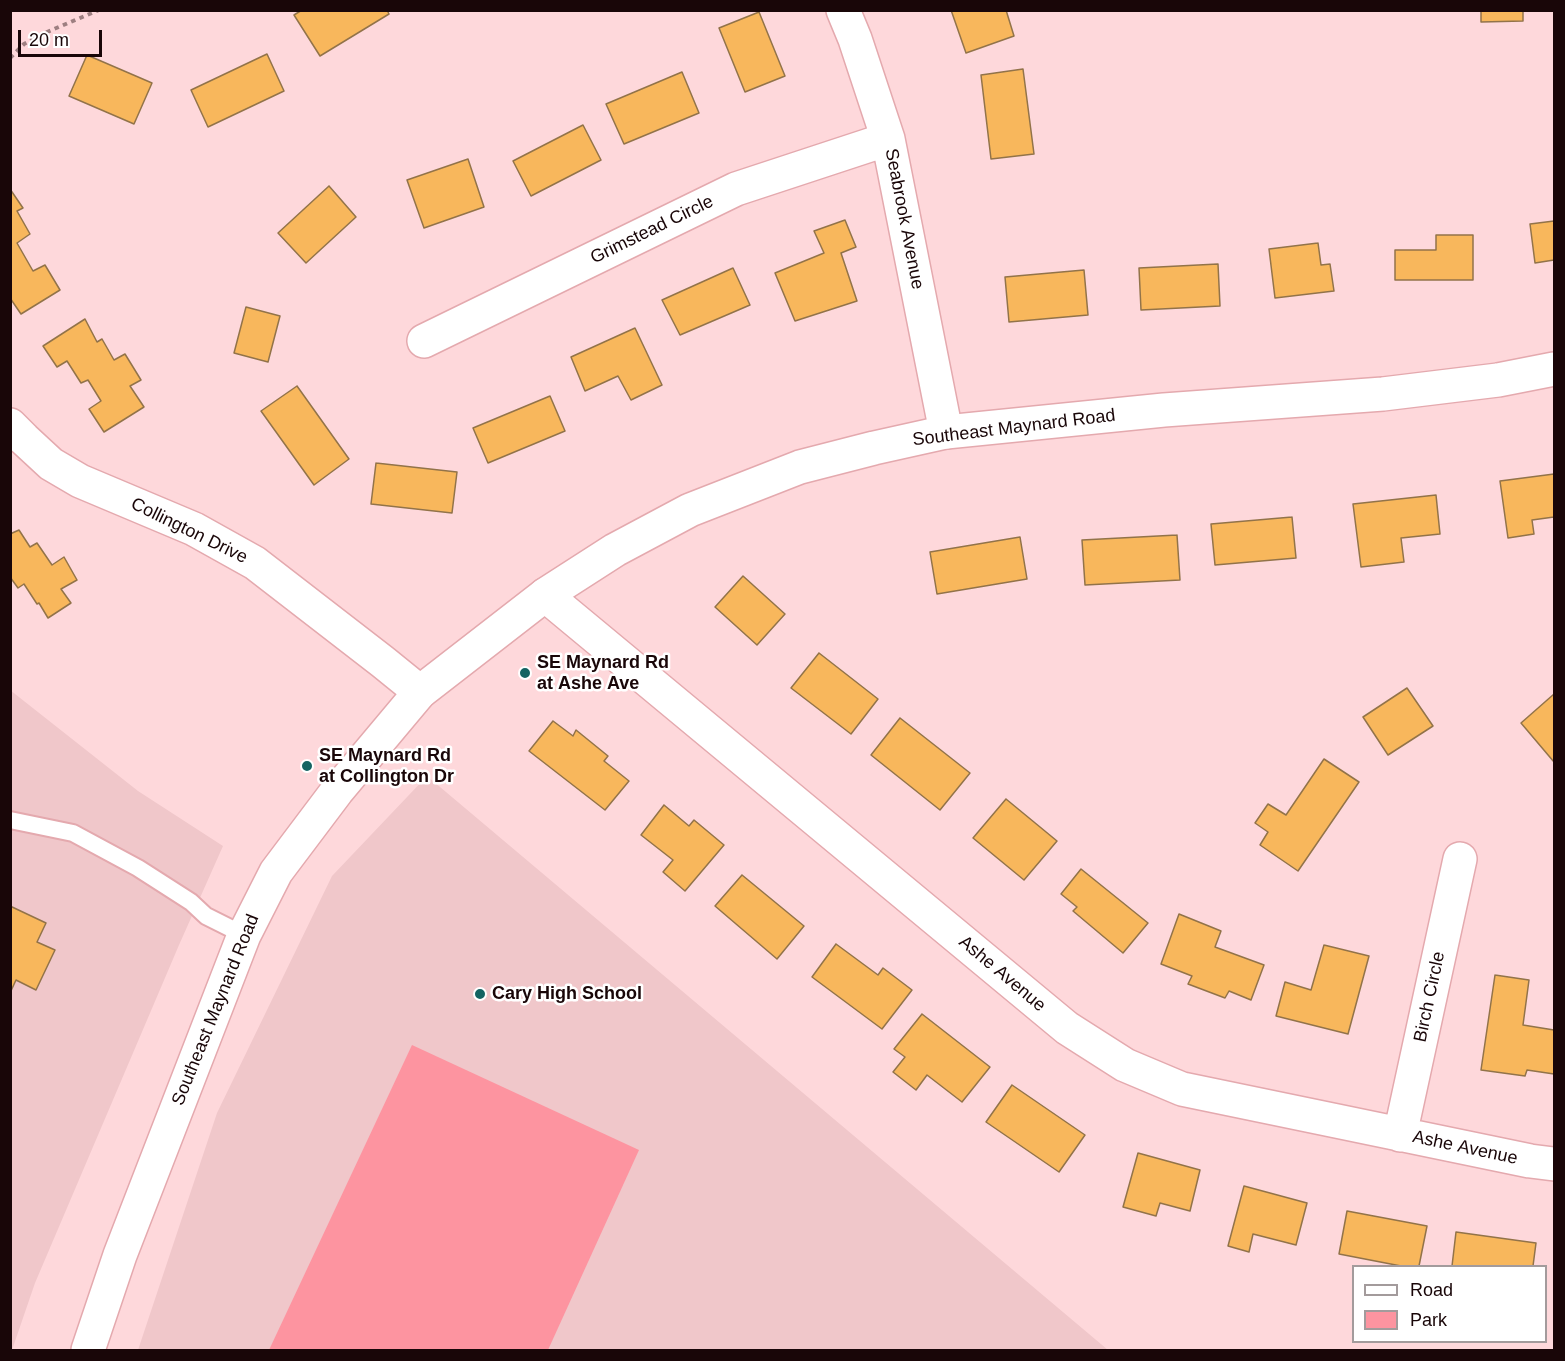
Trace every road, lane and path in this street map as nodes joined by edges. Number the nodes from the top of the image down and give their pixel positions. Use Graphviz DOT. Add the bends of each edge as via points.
graph roads {
  1 [pos="99,10"];
  2 [pos="843,10"];
  3 [pos="10,58"];
  4 [pos="888,139"];
  5 [pos="424,341"];
  6 [pos="1554,369"];
  7 [pos="10,424"];
  8 [pos="946,432"];
  9 [pos="544,595"];
  10 [pos="420,692"];
  11 [pos="10,820"];
  12 [pos="1460,859"];
  13 [pos="244,935"];
  14 [pos="1400,1135"];
  15 [pos="1554,1164"];
  16 [pos="88,1350"];
  1 -- 3 [label="path" via="24,44"];
  2 -- 4 [label="street, Seabrook Avenue"];
  4 -- 5 [label="street, Grimstead Circle" via="736,189"];
  4 -- 8 [label="street, Seabrook Avenue"];
  6 -- 8 [label="street, Southeast Maynard Road" via="1383,394 1164,410"];
  7 -- 10 [label="street, Collington Drive" via="51,464 81,481 194,529 255,563"];
  8 -- 9 [label="street, Southeast Maynard Road" via="800,467 690,510 615,550"];
  9 -- 10 [label="street, Southeast Maynard Road"];
  9 -- 14 [label="street, Ashe Avenue" via="1067,1028 1125,1065 1182,1089"];
  10 -- 13 [label="street, Southeast Maynard Road" via="276,872"];
  11 -- 13 [label="lane" via="73,833 138,868 206,916"];
  12 -- 14 [label="street, Birch Circle"];
  13 -- 16 [label="street, Southeast Maynard Road" via="120,1255"];
  14 -- 15 [label="street, Ashe Avenue"];
}
